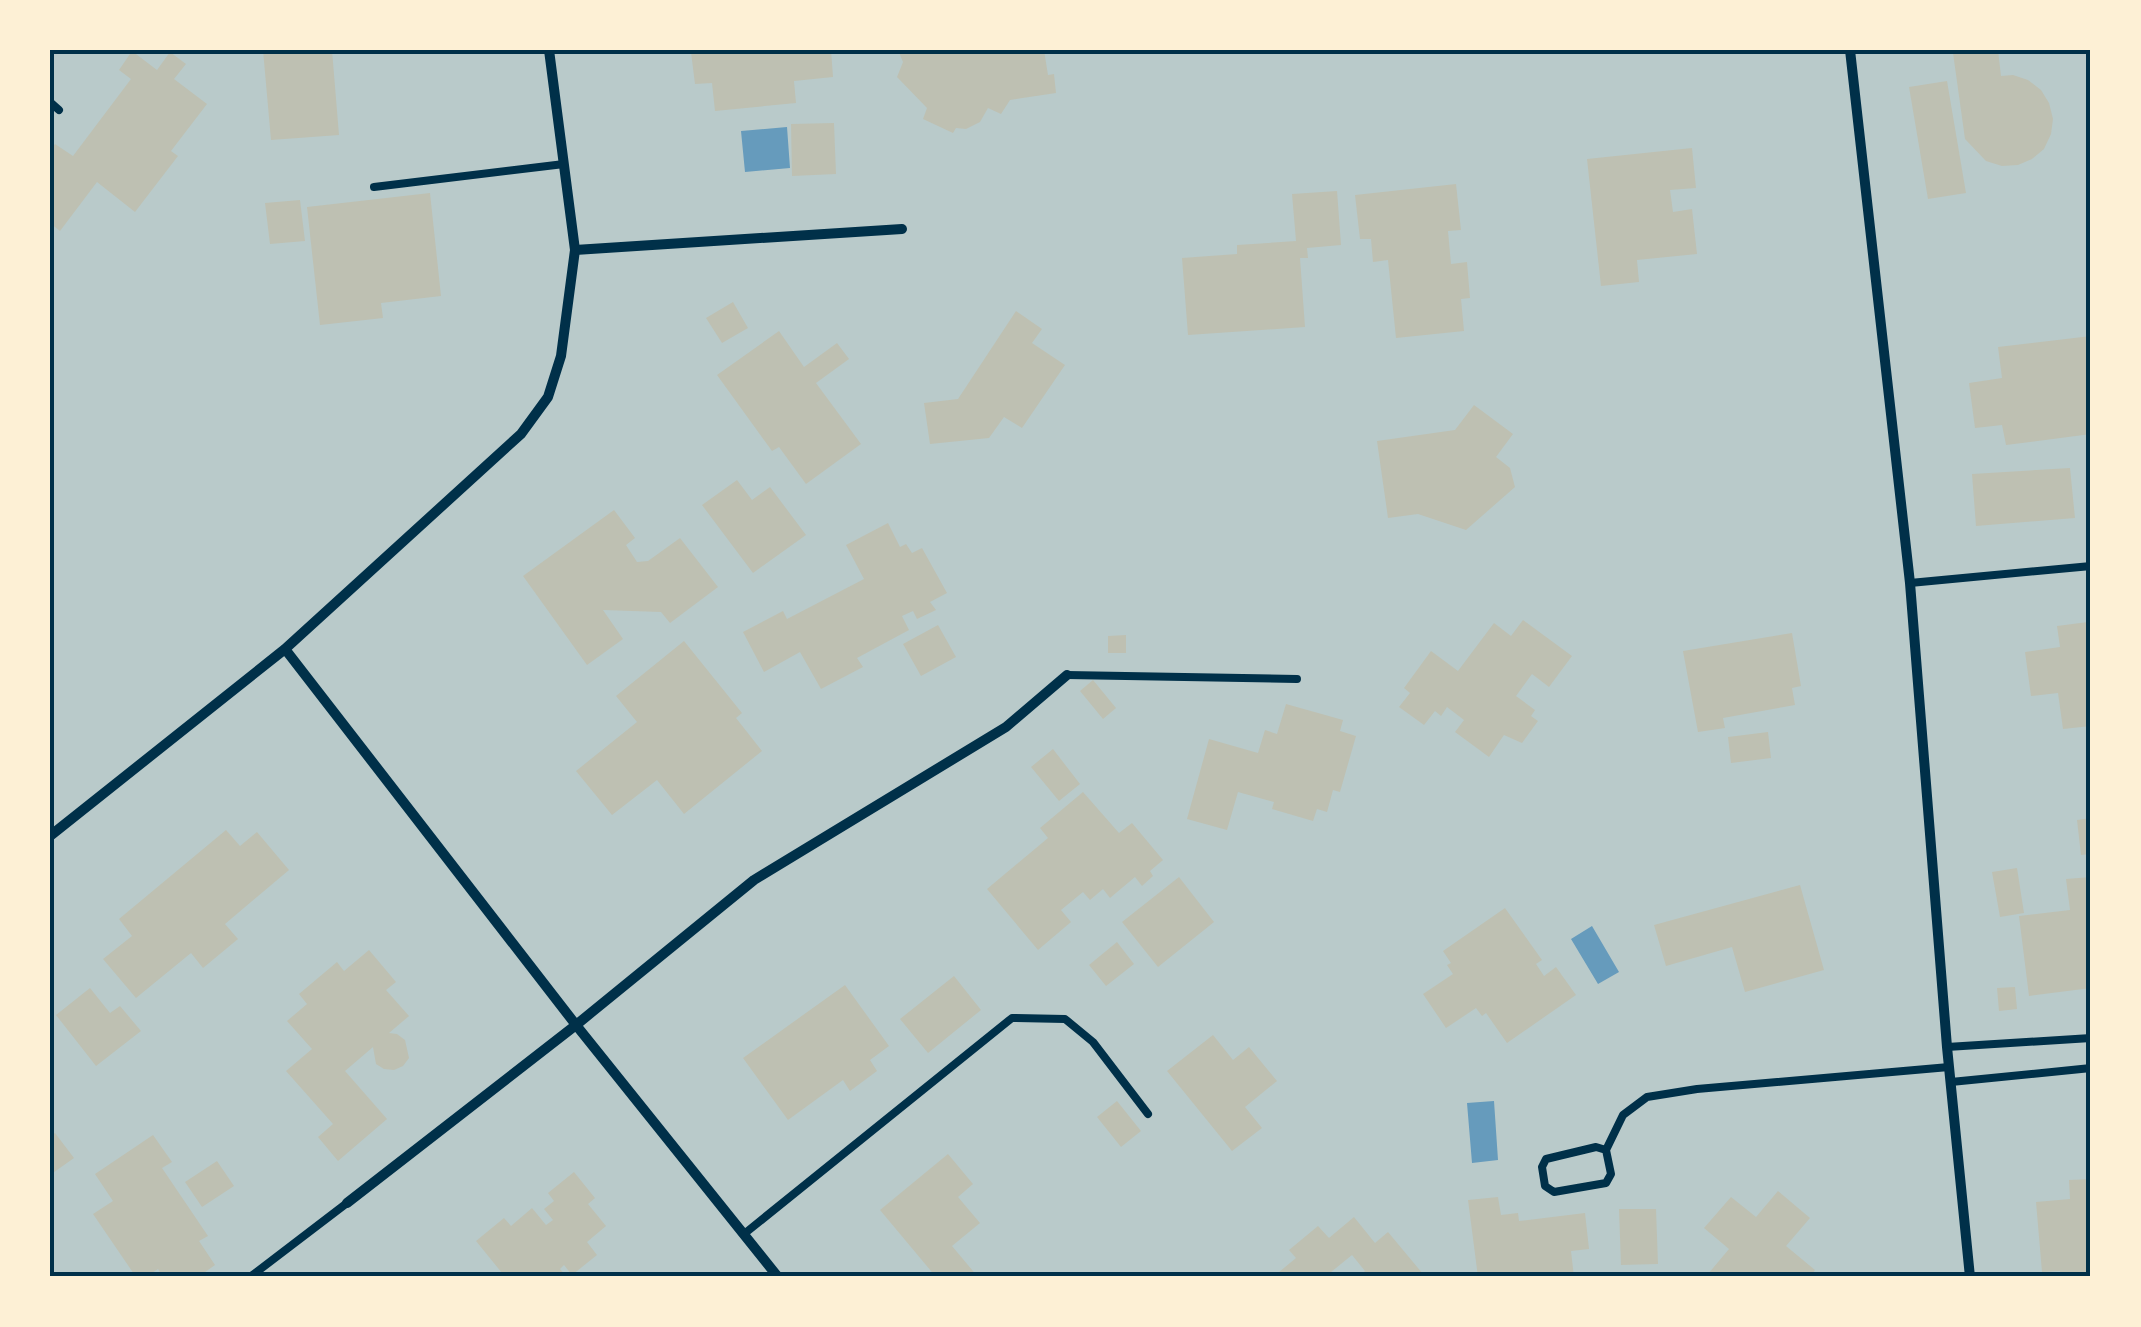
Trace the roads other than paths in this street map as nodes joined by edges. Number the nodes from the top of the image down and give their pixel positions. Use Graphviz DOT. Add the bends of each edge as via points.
graph roads {
  1 [pos="549,50"];
  2 [pos="1850,50"];
  3 [pos="50,102"];
  4 [pos="59,110"];
  5 [pos="564,164"];
  6 [pos="374,188"];
  7 [pos="902,229"];
  8 [pos="575,250"];
  9 [pos="2091,566"];
  10 [pos="1910,583"];
  11 [pos="285,649"];
  12 [pos="1067,675"];
  13 [pos="1297,678"];
  14 [pos="50,836"];
  15 [pos="576,1024"];
  16 [pos="2091,1038"];
  17 [pos="1947,1047"];
  18 [pos="1949,1067"];
  19 [pos="2091,1068"];
  20 [pos="1950,1082"];
  21 [pos="1148,1114"];
  22 [pos="1606,1150"];
  23 [pos="347,1203"];
  24 [pos="744,1234"];
  25 [pos="250,1277"];
  26 [pos="778,1277"];
  27 [pos="1970,1277"];
  1 -- 5 [label="street"];
  2 -- 10 [label="street"];
  3 -- 4 [label="lane"];
  5 -- 6 [label="lane"];
  5 -- 8 [label="street"];
  7 -- 8 [label="street"];
  8 -- 11 [label="street" via="560,356 548,396 522,434"];
  9 -- 10 [label="lane"];
  10 -- 17 [label="street"];
  11 -- 14 [label="street"];
  11 -- 15 [label="street"];
  12 -- 13 [label="lane"];
  12 -- 15 [label="street" via="1006,727 754,880"];
  15 -- 23 [label="street"];
  15 -- 24 [label="street"];
  16 -- 17 [label="lane"];
  17 -- 18 [label="street"];
  18 -- 20 [label="street"];
  18 -- 22 [label="lane" via="1647,1097 1623,1116"];
  19 -- 20 [label="lane"];
  20 -- 27 [label="street"];
  21 -- 24 [label="lane" via="1093,1042 1065,1019 1012,1018"];
  22 -- 22 [label="lane" via="1606,1184 1554,1192 1545,1186 1546,1159"];
  23 -- 25 [label="lane"];
  24 -- 26 [label="street"];
}
